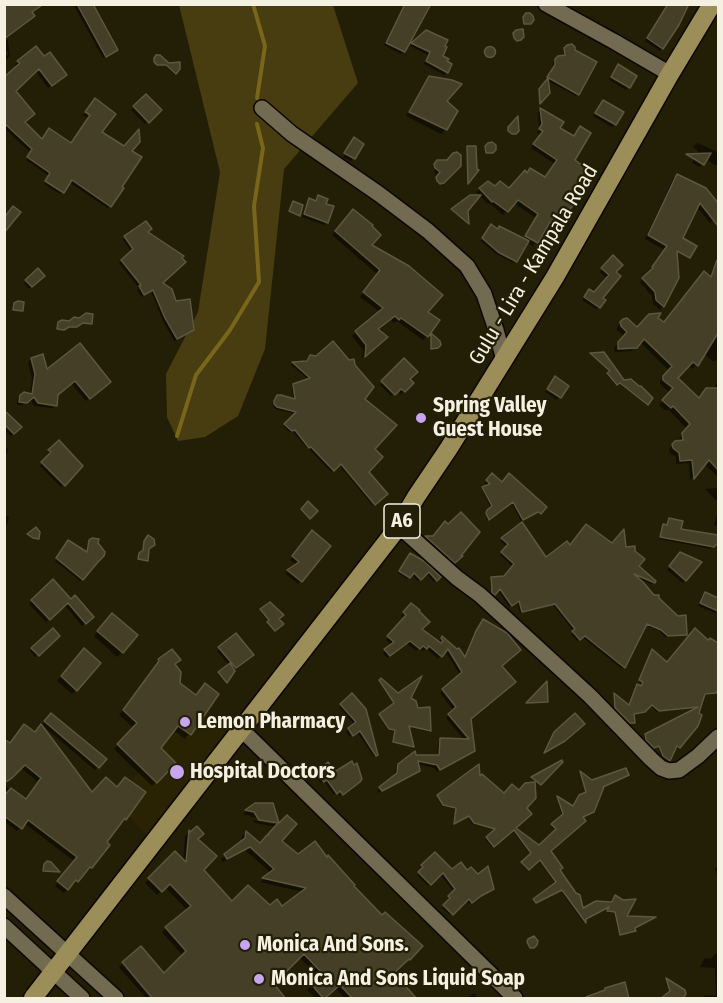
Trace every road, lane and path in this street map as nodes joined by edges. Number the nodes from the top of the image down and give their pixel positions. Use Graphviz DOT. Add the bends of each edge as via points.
graph roads {
  1 [pos="546,4"];
  2 [pos="712,4"];
  3 [pos="670,74"];
  4 [pos="262,108"];
  5 [pos="504,360"];
  6 [pos="399,526"];
  7 [pos="242,730"];
  8 [pos="718,737"];
  9 [pos="4,896"];
  10 [pos="4,926"];
  11 [pos="67,954"];
  12 [pos="54,972"];
  13 [pos="33,999"];
  14 [pos="82,999"];
  15 [pos="116,999"];
  16 [pos="515,999"];
  1 -- 3 [label="street"];
  2 -- 3 [label="main road, Gulu - Lira - Kampala Road / A6"];
  3 -- 5 [label="main road, Gulu - Lira - Kampala Road / A6"];
  4 -- 5 [label="street" via="292,134 428,231 467,266 484,294"];
  5 -- 6 [label="main road, Gulu - Lira - Kampala Road / A6"];
  6 -- 7 [label="main road, Gulu - Lira - Kampala Road / A6"];
  6 -- 8 [label="street" via="590,696 661,768 679,770"];
  7 -- 11 [label="main road, Gulu - Lira - Kampala Road / A6"];
  7 -- 16 [label="street"];
  9 -- 11 [label="street"];
  10 -- 12 [label="street"];
  11 -- 12 [label="main road, Gulu - Lira - Kampala Road / A6"];
  11 -- 15 [label="street"];
  12 -- 13 [label="main road, Gulu - Lira - Kampala Road / A6"];
  12 -- 14 [label="street"];
}
